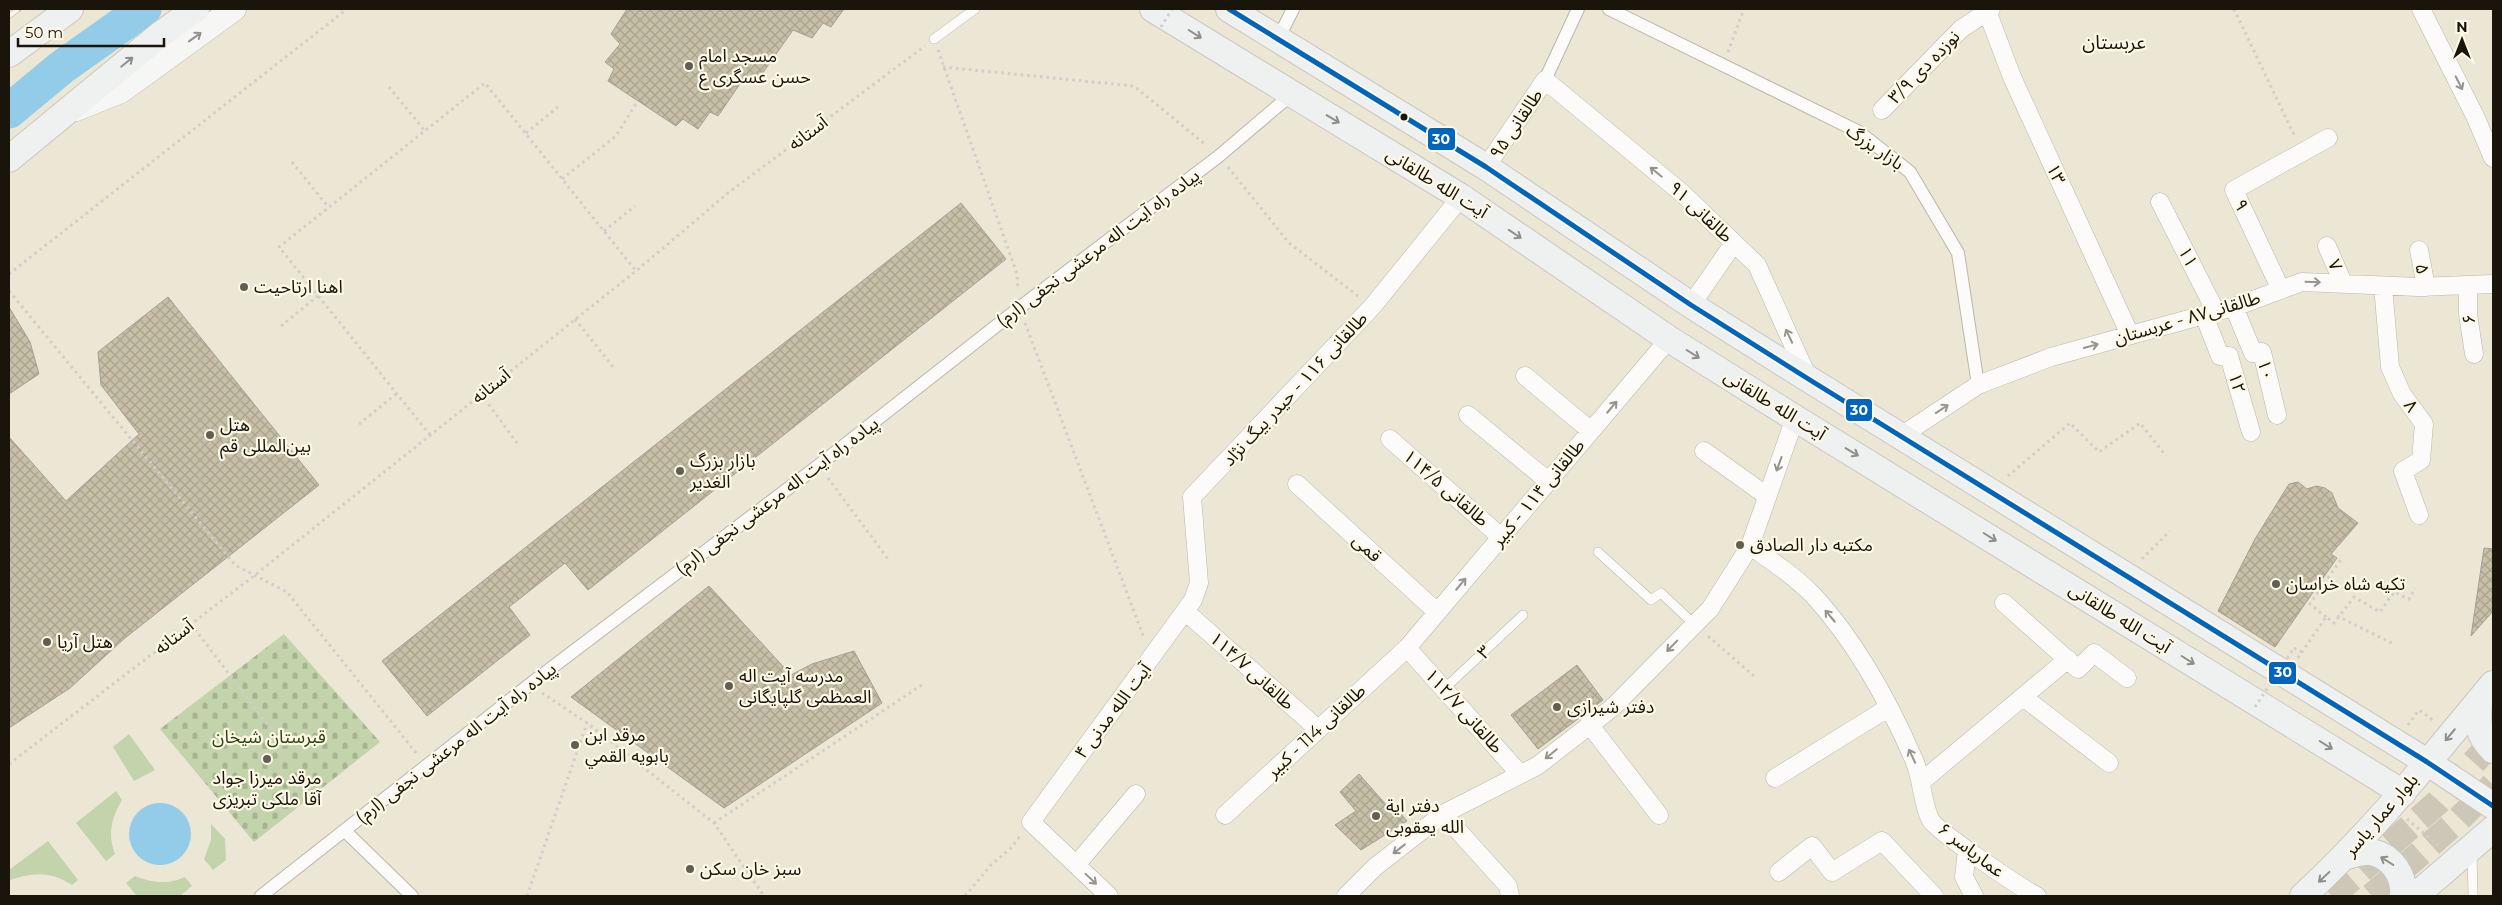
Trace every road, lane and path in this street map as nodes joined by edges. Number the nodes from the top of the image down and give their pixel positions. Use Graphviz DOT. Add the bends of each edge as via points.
graph roads {
  1 [pos="70,9"];
  2 [pos="196,9"];
  3 [pos="234,9"];
  4 [pos="347,9"];
  5 [pos="975,9"];
  6 [pos="1172,9"];
  7 [pos="1229,9"];
  8 [pos="1293,9"];
  9 [pos="1578,9"];
  10 [pos="1609,9"];
  11 [pos="1744,9"];
  12 [pos="2234,9"];
  13 [pos="2421,9"];
  14 [pos="1989,10"];
  15 [pos="1157,18"];
  16 [pos="934,39"];
  17 [pos="1278,39"];
  18 [pos="9,54"];
  19 [pos="1723,66"];
  20 [pos="943,67"];
  21 [pos="1545,80"];
  22 [pos="390,87"];
  23 [pos="1292,94"];
  24 [pos="636,102"];
  25 [pos="558,107"];
  26 [pos="1882,110"];
  27 [pos="63,115"];
  28 [pos="425,131"];
  29 [pos="526,134"];
  30 [pos="2328,138"];
  31 [pos="2302,151"];
  32 [pos="1219,156"];
  33 [pos="2493,158"];
  34 [pos="9,159"];
  35 [pos="292,162"];
  36 [pos="1486,168"];
  37 [pos="562,179"];
  38 [pos="1461,197"];
  39 [pos="2160,202"];
  40 [pos="635,206"];
  41 [pos="329,208"];
  42 [pos="604,230"];
  43 [pos="1734,243"];
  44 [pos="2326,246"];
  45 [pos="2419,250"];
  46 [pos="636,271"];
  47 [pos="9,274"];
  48 [pos="2343,283"];
  49 [pos="2493,284"];
  50 [pos="2468,285"];
  51 [pos="2383,286"];
  52 [pos="2426,287"];
  53 [pos="2280,290"];
  54 [pos="9,291"];
  55 [pos="318,296"];
  56 [pos="1691,305"];
  57 [pos="2234,306"];
  58 [pos="1372,307"];
  59 [pos="1019,308"];
  60 [pos="2210,313"];
  61 [pos="575,319"];
  62 [pos="281,326"];
  63 [pos="2130,335"];
  64 [pos="1669,339"];
  65 [pos="2474,354"];
  66 [pos="613,367"];
  67 [pos="1525,376"];
  68 [pos="1810,380"];
  69 [pos="1978,385"];
  70 [pos="396,394"];
  71 [pos="481,394"];
  72 [pos="1468,415"];
  73 [pos="2277,415"];
  74 [pos="1795,418"];
  75 [pos="359,424"];
  76 [pos="1591,431"];
  77 [pos="2251,432"];
  78 [pos="430,435"];
  79 [pos="1901,436"];
  80 [pos="1390,439"];
  81 [pos="517,443"];
  82 [pos="1704,451"];
  83 [pos="2166,456"];
  84 [pos="819,465"];
  85 [pos="1548,481"];
  86 [pos="1298,484"];
  87 [pos="1990,491"];
  88 [pos="1767,496"];
  89 [pos="2419,515"];
  90 [pos="2170,531"];
  91 [pos="1501,536"];
  92 [pos="1750,546"];
  93 [pos="1598,552"];
  94 [pos="888,558"];
  95 [pos="2342,558"];
  96 [pos="255,575"];
  97 [pos="2126,575"];
  98 [pos="2415,588"];
  99 [pos="2004,603"];
  100 [pos="1190,606"];
  101 [pos="1437,612"];
  102 [pos="1523,616"];
  103 [pos="2338,616"];
  104 [pos="2326,617"];
  105 [pos="191,624"];
  106 [pos="1694,624"];
  107 [pos="2392,643"];
  108 [pos="1407,648"];
  109 [pos="1152,658"];
  110 [pos="2068,659"];
  111 [pos="1755,677"];
  112 [pos="2126,678"];
  113 [pos="925,683"];
  114 [pos="528,685"];
  115 [pos="1444,689"];
  116 [pos="2486,693"];
  117 [pos="2022,697"];
  118 [pos="2255,707"];
  119 [pos="1888,708"];
  120 [pos="586,723"];
  121 [pos="1589,724"];
  122 [pos="1318,729"];
  123 [pos="278,740"];
  124 [pos="2493,750"];
  125 [pos="2427,762"];
  126 [pos="2109,763"];
  127 [pos="9,764"];
  128 [pos="427,766"];
  129 [pos="1520,774"];
  130 [pos="1775,778"];
  131 [pos="1922,782"];
  132 [pos="1136,794"];
  133 [pos="2397,799"];
  134 [pos="2493,806"];
  135 [pos="1443,814"];
  136 [pos="1225,815"];
  137 [pos="1659,815"];
  138 [pos="1031,822"];
  139 [pos="714,823"];
  140 [pos="2493,828"];
  141 [pos="345,831"];
  142 [pos="1968,850"];
  143 [pos="2464,854"];
  144 [pos="2347,856"];
  145 [pos="1076,865"];
  146 [pos="1779,872"];
  147 [pos="261,896"];
  148 [pos="412,896"];
  149 [pos="527,896"];
  150 [pos="764,896"];
  151 [pos="965,896"];
  152 [pos="1109,896"];
  153 [pos="1346,896"];
  154 [pos="1510,896"];
  155 [pos="1934,896"];
  156 [pos="1974,896"];
  157 [pos="2038,896"];
  158 [pos="2303,896"];
  159 [pos="2403,896"];
  160 [pos="2415,896"];
  161 [pos="2474,896"];
  1 -- 18 [label="main road"];
  27 -- 2 [label="main road, one-way"];
  27 -- 3 [label="main road, one-way" via="120,91"];
  4 -- 47 [label="path"];
  5 -- 16 [label="lane"];
  6 -- 15 [label="path, bridge"];
  7 -- 17 [label="main road"];
  8 -- 17 [label="street"];
  9 -- 21 [label="street"];
  10 -- 19 [label="street, بازار بزرگ"];
  11 -- 19 [label="path"];
  12 -- 31 [label="path"];
  13 -- 33 [label="street, one-way"];
  14 -- 26 [label="street, نوزده دی ۳/۹" via="1961,29"];
  14 -- 63 [label="street, ۱۳" via="2012,77"];
  15 -- 23 [label="main road, آیت الله طالقانی, one-way"];
  16 -- 20 [label="path"];
  16 -- 46 [label="path, آستانه" via="728,193"];
  17 -- 36 [label="main road"];
  19 -- 69 [label="street, بازار بزرگ" via="1859,132 1910,172 1958,254"];
  20 -- 32 [label="path" via="1134,86"];
  20 -- 59 [label="path" via="1017,274"];
  21 -- 36 [label="street, طالقانی ۹۵"];
  43 -- 21 [label="street, طالقانی ۹۱, one-way" via="1682,193"];
  22 -- 28 [label="path"];
  23 -- 32 [label="street, پیاده راه آیت اله مرعشی نجفی (ارم)"];
  23 -- 38 [label="main road, آیت الله طالقانی, one-way"];
  24 -- 37 [label="path" via="616,136"];
  25 -- 29 [label="path"];
  27 -- 34 [label="main road"];
  28 -- 29 [label="path" via="485,83"];
  28 -- 41 [label="path"];
  29 -- 37 [label="path"];
  30 -- 31 [label="street, ۹"];
  31 -- 53 [label="street, ۹" via="2234,190"];
  32 -- 58 [label="path" via="1289,243"];
  32 -- 59 [label="street, پیاده راه آیت اله مرعشی نجفی (ارم)"];
  35 -- 41 [label="path"];
  36 -- 56 [label="main road"];
  37 -- 42 [label="path"];
  38 -- 58 [label="street, طالقانی ۱۱۶ - حیدر بیگ نژاد"];
  38 -- 64 [label="main road, آیت الله طالقانی, one-way"];
  39 -- 60 [label="street, ۱۱"];
  40 -- 42 [label="path"];
  41 -- 55 [label="path" via="279,247"];
  42 -- 46 [label="path"];
  43 -- 56 [label="street"];
  68 -- 43 [label="street, طالقانی ۹۱, one-way" via="1757,265"];
  44 -- 48 [label="street, ۷"];
  45 -- 52 [label="street, ۵"];
  46 -- 61 [label="path, آستانه"];
  48 -- 51 [label="street, طالقانی۸۷ - عربستان"];
  53 -- 48 [label="street, طالقانی۸۷ - عربستان, one-way" via="2302,282"];
  49 -- 50 [label="street, طالقانی۸۷ - عربستان"];
  50 -- 52 [label="street, طالقانی۸۷ - عربستان"];
  50 -- 65 [label="street, ۶" via="2468,314"];
  51 -- 52 [label="street, طالقانی۸۷ - عربستان"];
  51 -- 89 [label="street, ۸" via="2390,367 2402,394 2424,424 2421,460 2403,470"];
  53 -- 57 [label="street, طالقانی۸۷ - عربستان"];
  54 -- 96 [label="path" via="235,565"];
  55 -- 62 [label="path"];
  55 -- 70 [label="path"];
  56 -- 68 [label="main road"];
  57 -- 60 [label="street, طالقانی۸۷ - عربستان"];
  57 -- 73 [label="street, ۱۰" via="2253,353 2262,352"];
  58 -- 100 [label="street, طالقانی ۱۱۶ - حیدر بیگ نژاد" via="1192,497 1199,584"];
  59 -- 84 [label="street, پیاده راه آیت اله مرعشی نجفی (ارم)"];
  59 -- 109 [label="path"];
  60 -- 63 [label="street, طالقانی۸۷ - عربستان"];
  60 -- 77 [label="street, ۱۲" via="2220,356 2229,356"];
  61 -- 66 [label="path"];
  61 -- 71 [label="path, آستانه"];
  69 -- 63 [label="street, طالقانی۸۷ - عربستان, one-way" via="2051,357"];
  64 -- 74 [label="main road, آیت الله طالقانی, one-way"];
  76 -- 64 [label="street, طالقانی ۱۱۴ - کبیر, one-way"];
  67 -- 76 [label="street"];
  68 -- 79 [label="main road"];
  79 -- 69 [label="street, طالقانی۸۷ - عربستان, one-way"];
  70 -- 75 [label="path"];
  70 -- 78 [label="path"];
  71 -- 78 [label="path, آستانه"];
  71 -- 81 [label="path"];
  72 -- 85 [label="street"];
  74 -- 88 [label="street, one-way"];
  74 -- 133 [label="main road, آیت الله طالقانی, one-way"];
  76 -- 85 [label="street, طالقانی ۱۱۴ - کبیر"];
  78 -- 96 [label="path, آستانه"];
  79 -- 87 [label="main road"];
  80 -- 91 [label="street, طالقانی ۱۱۴/۵"];
  82 -- 88 [label="street"];
  83 -- 87 [label="path" via="2140,423 2099,452 2070,423"];
  84 -- 94 [label="path"];
  84 -- 114 [label="street, پیاده راه آیت اله مرعشی نجفی (ارم)"];
  85 -- 91 [label="street, طالقانی ۱۱۴ - کبیر"];
  86 -- 101 [label="street, قمی"];
  87 -- 97 [label="main road"];
  88 -- 92 [label="street"];
  90 -- 97 [label="path"];
  101 -- 91 [label="street, طالقانی ۱۱۴ - کبیر, one-way"];
  92 -- 106 [label="street" via="1710,609"];
  119 -- 92 [label="street, one-way" via="1843,632 1812,595 1791,575"];
  93 -- 106 [label="lane" via="1651,600 1660,593"];
  95 -- 104 [label="path" via="2310,604"];
  96 -- 105 [label="path, آستانه"];
  96 -- 128 [label="path" via="286,592"];
  97 -- 125 [label="main road"];
  98 -- 103 [label="path" via="2409,599 2394,592 2380,612 2354,597"];
  99 -- 110 [label="street"];
  100 -- 109 [label="street, ۴ آیت الله مدنی"];
  100 -- 122 [label="street, طالقانی ۱۱۴/۷"];
  101 -- 108 [label="street, طالقانی ۱۱۴ - کبیر"];
  102 -- 115 [label="lane, ۳"];
  103 -- 104 [label="path" via="2334,623"];
  103 -- 107 [label="path"];
  104 -- 118 [label="path, bridge" via="2302,652 2294,648"];
  105 -- 123 [label="path"];
  105 -- 127 [label="path, آستانه"];
  106 -- 111 [label="path"];
  106 -- 121 [label="street, one-way" via="1612,708"];
  108 -- 115 [label="street, طالقانی ۱۱۲/۷"];
  108 -- 122 [label="street, طالقانی 114 - کبیر"];
  109 -- 138 [label="street, ۴ آیت الله مدنی"];
  110 -- 112 [label="street" via="2078,669 2094,653"];
  110 -- 117 [label="street"];
  113 -- 139 [label="path"];
  114 -- 120 [label="path"];
  114 -- 128 [label="street, پیاده راه آیت اله مرعشی نجفی (ارم)"];
  115 -- 129 [label="street, طالقانی ۱۱۲/۷"];
  116 -- 124 [label="main road" via="2478,726"];
  116 -- 125 [label="main road, بلوار عمار یاسر, one-way"];
  117 -- 126 [label="street"];
  117 -- 131 [label="street"];
  119 -- 130 [label="street"];
  131 -- 119 [label="street, one-way"];
  120 -- 139 [label="path"];
  120 -- 149 [label="path"];
  121 -- 129 [label="street, one-way" via="1537,766"];
  121 -- 137 [label="street"];
  122 -- 136 [label="street, طالقانی 114 - کبیر"];
  125 -- 133 [label="main road, بلوار عمار یاسر"];
  125 -- 134 [label="main road"];
  128 -- 141 [label="street, پیاده راه آیت اله مرعشی نجفی (ارم)"];
  129 -- 135 [label="street"];
  131 -- 142 [label="street, عماریاسر ۶" via="1930,820"];
  132 -- 145 [label="street"];
  133 -- 143 [label="path"];
  133 -- 144 [label="main road, بلوار عمار یاسر"];
  135 -- 153 [label="street, one-way" via="1375,867"];
  135 -- 154 [label="street" via="1508,886"];
  138 -- 145 [label="street"];
  138 -- 151 [label="path"];
  139 -- 150 [label="path"];
  140 -- 143 [label="main road"];
  141 -- 147 [label="street, پیاده راه آیت اله مرعشی نجفی (ارم)"];
  141 -- 148 [label="street"];
  142 -- 156 [label="street" via="1964,877"];
  142 -- 157 [label="street, عماریاسر ۶"];
  143 -- 160 [label="main road"];
  143 -- 161 [label="lane"];
  144 -- 158 [label="main road, بلوار عمار یاسر, one-way"];
  159 -- 144 [label="main road, one-way" via="2404,883 2392,862 2371,852"];
  145 -- 152 [label="street, one-way"];
  146 -- 155 [label="street" via="1812,846 1832,872 1882,841"];
}
